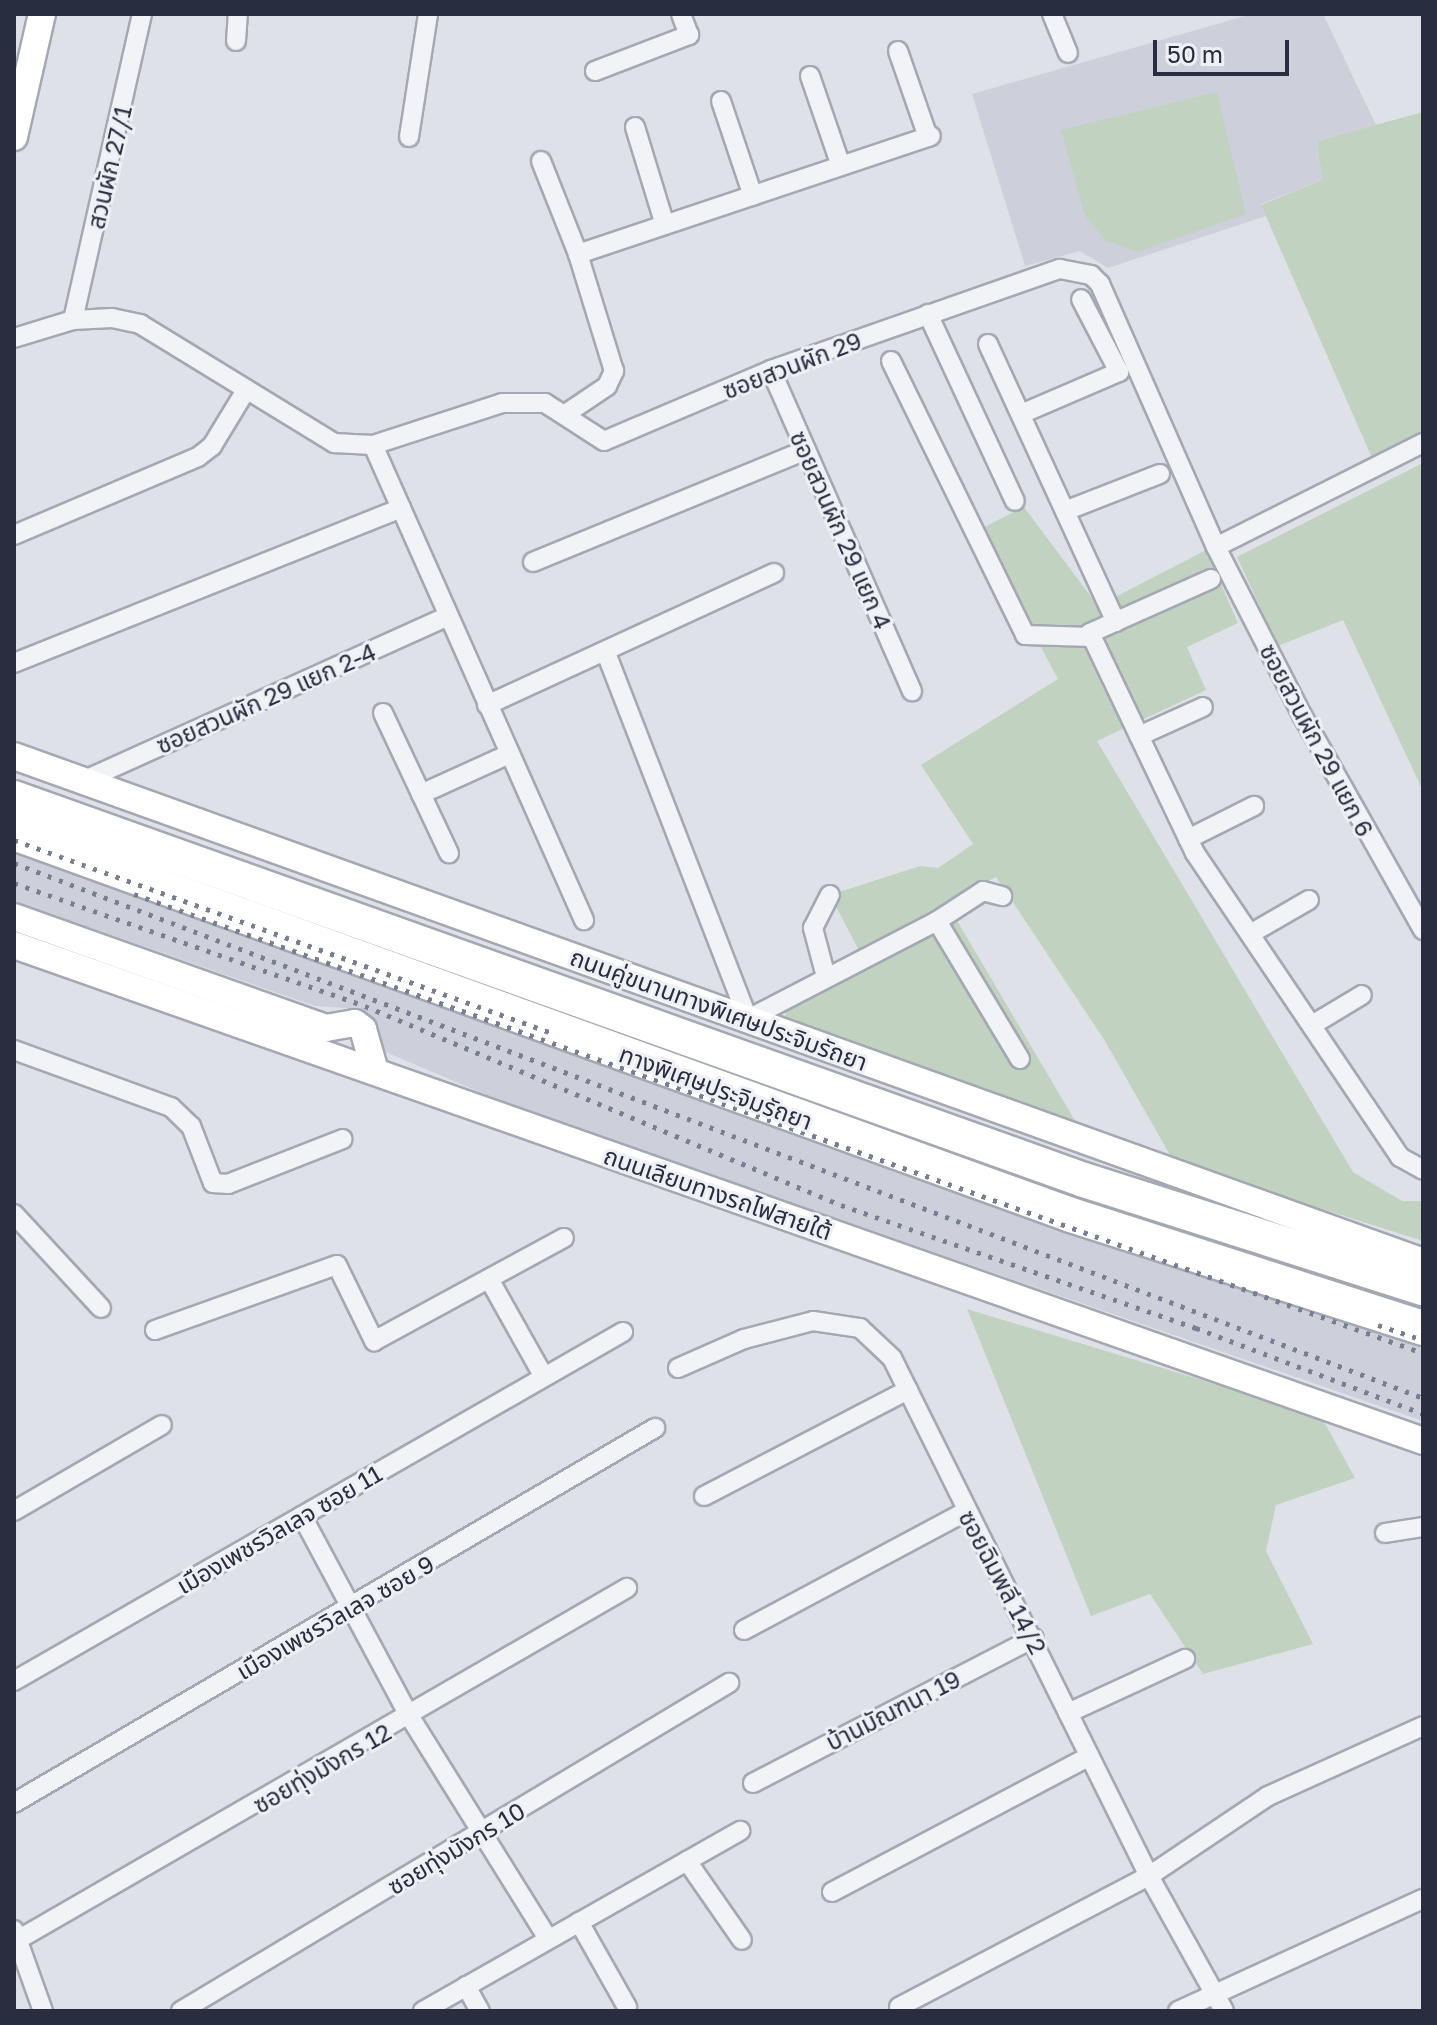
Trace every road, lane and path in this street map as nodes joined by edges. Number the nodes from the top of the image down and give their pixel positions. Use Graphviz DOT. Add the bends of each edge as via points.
graph roads {
  1 [pos="42,14"];
  2 [pos="142,14"];
  3 [pos="238,14"];
  4 [pos="428,14"];
  5 [pos="681,14"];
  6 [pos="1052,14"];
  7 [pos="236,41"];
  8 [pos="898,51"];
  9 [pos="1068,53"];
  10 [pos="595,71"];
  11 [pos="810,76"];
  12 [pos="721,101"];
  13 [pos="635,127"];
  14 [pos="14,137"];
  15 [pos="409,137"];
  16 [pos="541,161"];
  17 [pos="841,166"];
  18 [pos="753,196"];
  19 [pos="665,225"];
  20 [pos="578,254"];
  21 [pos="1081,299"];
  22 [pos="928,314"];
  23 [pos="73,320"];
  24 [pos="14,338"];
  25 [pos="988,344"];
  26 [pos="891,361"];
  27 [pos="771,370"];
  28 [pos="246,390"];
  29 [pos="1021,414"];
  30 [pos="564,415"];
  31 [pos="1423,443"];
  32 [pos="373,445"];
  33 [pos="806,450"];
  34 [pos="1160,474"];
  35 [pos="1015,501"];
  36 [pos="401,508"];
  37 [pos="1065,511"];
  38 [pos="14,535"];
  39 [pos="1216,547"];
  40 [pos="533,562"];
  41 [pos="774,573"];
  42 [pos="1211,579"];
  43 [pos="448,616"];
  44 [pos="1116,622"];
  45 [pos="1092,637"];
  46 [pos="606,653"];
  47 [pos="14,663"];
  48 [pos="912,691"];
  49 [pos="487,705"];
  50 [pos="1203,707"];
  51 [pos="383,713"];
  52 [pos="1139,736"];
  53 [pos="509,754"];
  54 [pos="15,779"];
  55 [pos="85,780"];
  56 [pos="421,794"];
  57 [pos="1254,806"];
  58 [pos="14,833"];
  59 [pos="1188,839"];
  60 [pos="449,853"];
  61 [pos="830,895"];
  62 [pos="1002,896"];
  63 [pos="1309,900"];
  64 [pos="440,909"];
  65 [pos="14,917"];
  66 [pos="584,920"];
  67 [pos="937,921"];
  68 [pos="1423,930"];
  69 [pos="1250,934"];
  70 [pos="14,945"];
  71 [pos="826,977"];
  72 [pos="1362,995"];
  73 [pos="748,1019"];
  74 [pos="1312,1025"];
  75 [pos="14,1050"];
  76 [pos="1020,1059"];
  77 [pos="375,1071"];
  78 [pos="343,1139"];
  79 [pos="1423,1170"];
  80 [pos="14,1214"];
  81 [pos="564,1238"];
  82 [pos="1423,1262"];
  83 [pos="489,1279"];
  84 [pos="1423,1288"];
  85 [pos="101,1308"];
  86 [pos="1423,1328"];
  87 [pos="155,1330"];
  88 [pos="623,1332"];
  89 [pos="678,1368"];
  90 [pos="544,1377"];
  91 [pos="908,1390"];
  92 [pos="162,1425"];
  93 [pos="655,1428"];
  94 [pos="1423,1441"];
  95 [pos="704,1496"];
  96 [pos="14,1511"];
  97 [pos="965,1512"];
  98 [pos="302,1516"];
  99 [pos="1423,1527"];
  100 [pos="1385,1533"];
  101 [pos="627,1588"];
  102 [pos="351,1608"];
  103 [pos="744,1630"];
  104 [pos="1034,1638"];
  105 [pos="1185,1659"];
  106 [pos="14,1681"];
  107 [pos="729,1683"];
  108 [pos="1068,1713"];
  109 [pos="410,1717"];
  110 [pos="1423,1726"];
  111 [pos="1088,1757"];
  112 [pos="753,1783"];
  113 [pos="14,1803"];
  114 [pos="740,1831"];
  115 [pos="482,1833"];
  116 [pos="687,1861"];
  117 [pos="1149,1876"];
  118 [pos="832,1892"];
  119 [pos="1423,1899"];
  120 [pos="579,1922"];
  121 [pos="15,1937"];
  122 [pos="548,1939"];
  123 [pos="742,1940"];
  124 [pos="466,1986"];
  125 [pos="1213,1993"];
  126 [pos="627,2007"];
  127 [pos="899,2007"];
  128 [pos="43,2011"];
  129 [pos="181,2011"];
  130 [pos="423,2011"];
  131 [pos="480,2011"];
  132 [pos="1178,2011"];
  133 [pos="1224,2011"];
  1 -- 14 [label="main road"];
  2 -- 23 [label="street, สวนผัก 27/1"];
  3 -- 7 [label="street"];
  4 -- 15 [label="street"];
  5 -- 10 [label="street" via="689,35"];
  6 -- 9 [label="street"];
  8 -- 17 [label="street" via="930,136"];
  11 -- 17 [label="street"];
  12 -- 18 [label="street"];
  13 -- 19 [label="street"];
  16 -- 20 [label="street"];
  17 -- 18 [label="street"];
  18 -- 19 [label="street"];
  19 -- 20 [label="street"];
  20 -- 30 [label="street" via="614,371 607,386"];
  21 -- 29 [label="street" via="1119,372"];
  22 -- 27 [label="street, ซอยสวนผัก 29"];
  22 -- 35 [label="street"];
  22 -- 39 [label="street, ซอยสวนผัก 29" via="1060,269 1091,275 1100,284"];
  23 -- 24 [label="street, ซอยสวนผัก 29"];
  23 -- 28 [label="street, ซอยสวนผัก 29" via="112,318 140,324"];
  25 -- 29 [label="street"];
  26 -- 45 [label="street" via="1025,635"];
  27 -- 30 [label="street, ซอยสวนผัก 29" via="604,441"];
  27 -- 33 [label="street, ซอยสวนผัก 29 แยก 4"];
  28 -- 32 [label="street, ซอยสวนผัก 29" via="334,443"];
  28 -- 38 [label="street" via="212,446 198,457"];
  29 -- 37 [label="street"];
  30 -- 32 [label="street, ซอยสวนผัก 29" via="545,403 502,403"];
  31 -- 39 [label="street"];
  32 -- 36 [label="street"];
  33 -- 40 [label="street"];
  33 -- 48 [label="street, ซอยสวนผัก 29 แยก 4"];
  34 -- 37 [label="street"];
  36 -- 43 [label="street"];
  36 -- 47 [label="street"];
  37 -- 44 [label="street"];
  39 -- 68 [label="street, ซอยสวนผัก 29 แยก 6" via="1302,715"];
  41 -- 46 [label="street"];
  42 -- 44 [label="street"];
  43 -- 49 [label="street"];
  43 -- 55 [label="street, ซอยสวนผัก 29 แยก 2-4"];
  44 -- 45 [label="street" via="1090,633"];
  45 -- 52 [label="street"];
  46 -- 49 [label="street"];
  46 -- 73 [label="street"];
  49 -- 53 [label="street"];
  50 -- 52 [label="street"];
  51 -- 56 [label="street"];
  52 -- 59 [label="street"];
  53 -- 56 [label="street"];
  53 -- 66 [label="street"];
  54 -- 55 [label="main road, ถนนคู่ขนานทางพิเศษประจิมรัถยา"];
  54 -- 64 [label="main road" via="373,910 393,933"];
  54 -- 84 [label="highway, ทางพิเศษประจิมรัถยา" via="1084,1180"];
  55 -- 64 [label="main road, ถนนคู่ขนานทางพิเศษประจิมรัถยา"];
  56 -- 60 [label="street"];
  57 -- 59 [label="street"];
  58 -- 86 [label="highway, ทางพิเศษประจิมรัถยา" via="1071,1215"];
  59 -- 69 [label="street"];
  61 -- 71 [label="street" via="813,928"];
  62 -- 67 [label="street" via="983,891"];
  63 -- 69 [label="street"];
  64 -- 73 [label="main road, ถนนคู่ขนานทางพิเศษประจิมรัถยา"];
  65 -- 77 [label="main road" via="326,1028 355,1023 363,1029"];
  67 -- 71 [label="street"];
  67 -- 76 [label="street"];
  69 -- 74 [label="street"];
  70 -- 77 [label="main road, ถนนเลียบทางรถไฟสายใต้"];
  71 -- 73 [label="street"];
  72 -- 74 [label="street"];
  73 -- 82 [label="main road, ถนนคู่ขนานทางพิเศษประจิมรัถยา"];
  74 -- 79 [label="street" via="1400,1157"];
  75 -- 78 [label="street" via="171,1107 191,1126 213,1183 228,1184"];
  77 -- 94 [label="main road, ถนนเลียบทางรถไฟสายใต้"];
  80 -- 85 [label="street"];
  81 -- 83 [label="street"];
  83 -- 87 [label="street" via="374,1341 337,1265"];
  83 -- 90 [label="street"];
  88 -- 90 [label="street, เมืองเพชรวิลเลจ ซอย 11"];
  89 -- 91 [label="street, ซอยฉิมพลี 14/2" via="744,1339 813,1321 860,1328 892,1358"];
  90 -- 98 [label="street, เมืองเพชรวิลเลจ ซอย 11"];
  91 -- 95 [label="street"];
  91 -- 97 [label="street, ซอยฉิมพลี 14/2"];
  92 -- 96 [label="street"];
  93 -- 102 [label="street, เมืองเพชรวิลเลจ ซอย 9"];
  97 -- 103 [label="street"];
  97 -- 104 [label="street, ซอยฉิมพลี 14/2"];
  98 -- 102 [label="street"];
  98 -- 106 [label="street, เมืองเพชรวิลเลจ ซอย 11"];
  99 -- 100 [label="street"];
  101 -- 109 [label="street, ซอยทุ่งมังกร 12"];
  102 -- 109 [label="street"];
  102 -- 113 [label="street, เมืองเพชรวิลเลจ ซอย 9"];
  104 -- 108 [label="street, ซอยฉิมพลี 14/2"];
  104 -- 112 [label="street, บ้านมัณฑนา 19"];
  105 -- 108 [label="street"];
  107 -- 115 [label="street, ซอยทุ่งมังกร 10"];
  108 -- 111 [label="street, ซอยฉิมพลี 14/2"];
  109 -- 115 [label="street"];
  109 -- 121 [label="street, ซอยทุ่งมังกร 12"];
  110 -- 117 [label="street" via="1268,1796"];
  111 -- 117 [label="street, ซอยฉิมพลี 14/2"];
  111 -- 118 [label="street"];
  114 -- 116 [label="street"];
  115 -- 122 [label="street"];
  115 -- 129 [label="street, ซอยทุ่งมังกร 10"];
  116 -- 120 [label="street"];
  116 -- 123 [label="street"];
  117 -- 125 [label="street, ซอยฉิมพลี 14/2"];
  117 -- 127 [label="street"];
  119 -- 125 [label="street"];
  120 -- 122 [label="street"];
  120 -- 126 [label="street"];
  121 -- 128 [label="street"];
  122 -- 124 [label="street"];
  124 -- 130 [label="street"];
  124 -- 131 [label="street"];
  125 -- 132 [label="street"];
  125 -- 133 [label="street, ซอยฉิมพลี 14/2"];
}
